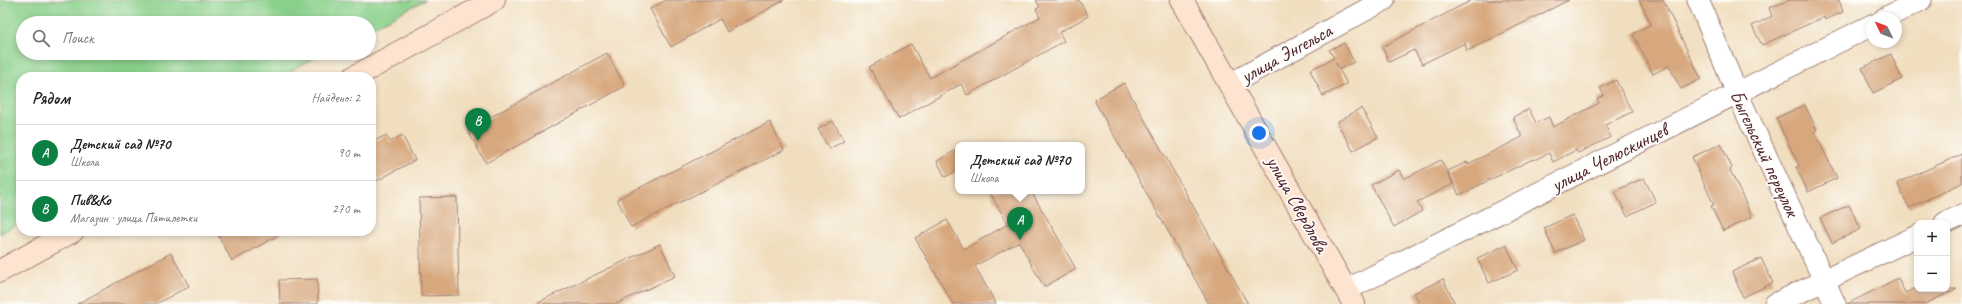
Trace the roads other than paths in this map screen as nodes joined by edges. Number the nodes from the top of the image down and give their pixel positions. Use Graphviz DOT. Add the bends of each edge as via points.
graph roads {
  1 [pos="494,0"];
  2 [pos="1182,0"];
  3 [pos="1384,0"];
  4 [pos="1698,0"];
  5 [pos="1921,0"];
  6 [pos="1897,12"];
  7 [pos="1866,28"];
  8 [pos="363,72"];
  9 [pos="1230,84"];
  10 [pos="1737,92"];
  11 [pos="1962,215"];
  12 [pos="1950,221"];
  13 [pos="64,236"];
  14 [pos="1914,237"];
  15 [pos="0,271"];
  16 [pos="1824,279"];
  17 [pos="1350,297"];
  18 [pos="1774,304"];
  19 [pos="1835,304"];
  1 -- 8 [label="street"];
  2 -- 9 [label="street, улица Свердлова"];
  3 -- 9 [label="street, улица Энгельса"];
  4 -- 10 [label="street, Быгельский переулок"];
  5 -- 6 [label="street"];
  7 -- 10 [label="street, улица Челюскинцев"];
  9 -- 17 [label="street, улица Свердлова"];
  10 -- 16 [label="street, Быгельский переулок"];
  10 -- 17 [label="street, улица Челюскинцев"];
  11 -- 12 [label="street"];
  13 -- 15 [label="street"];
  14 -- 16 [label="street"];
  16 -- 18 [label="street"];
  16 -- 19 [label="street, Быгельский переулок"];
}
